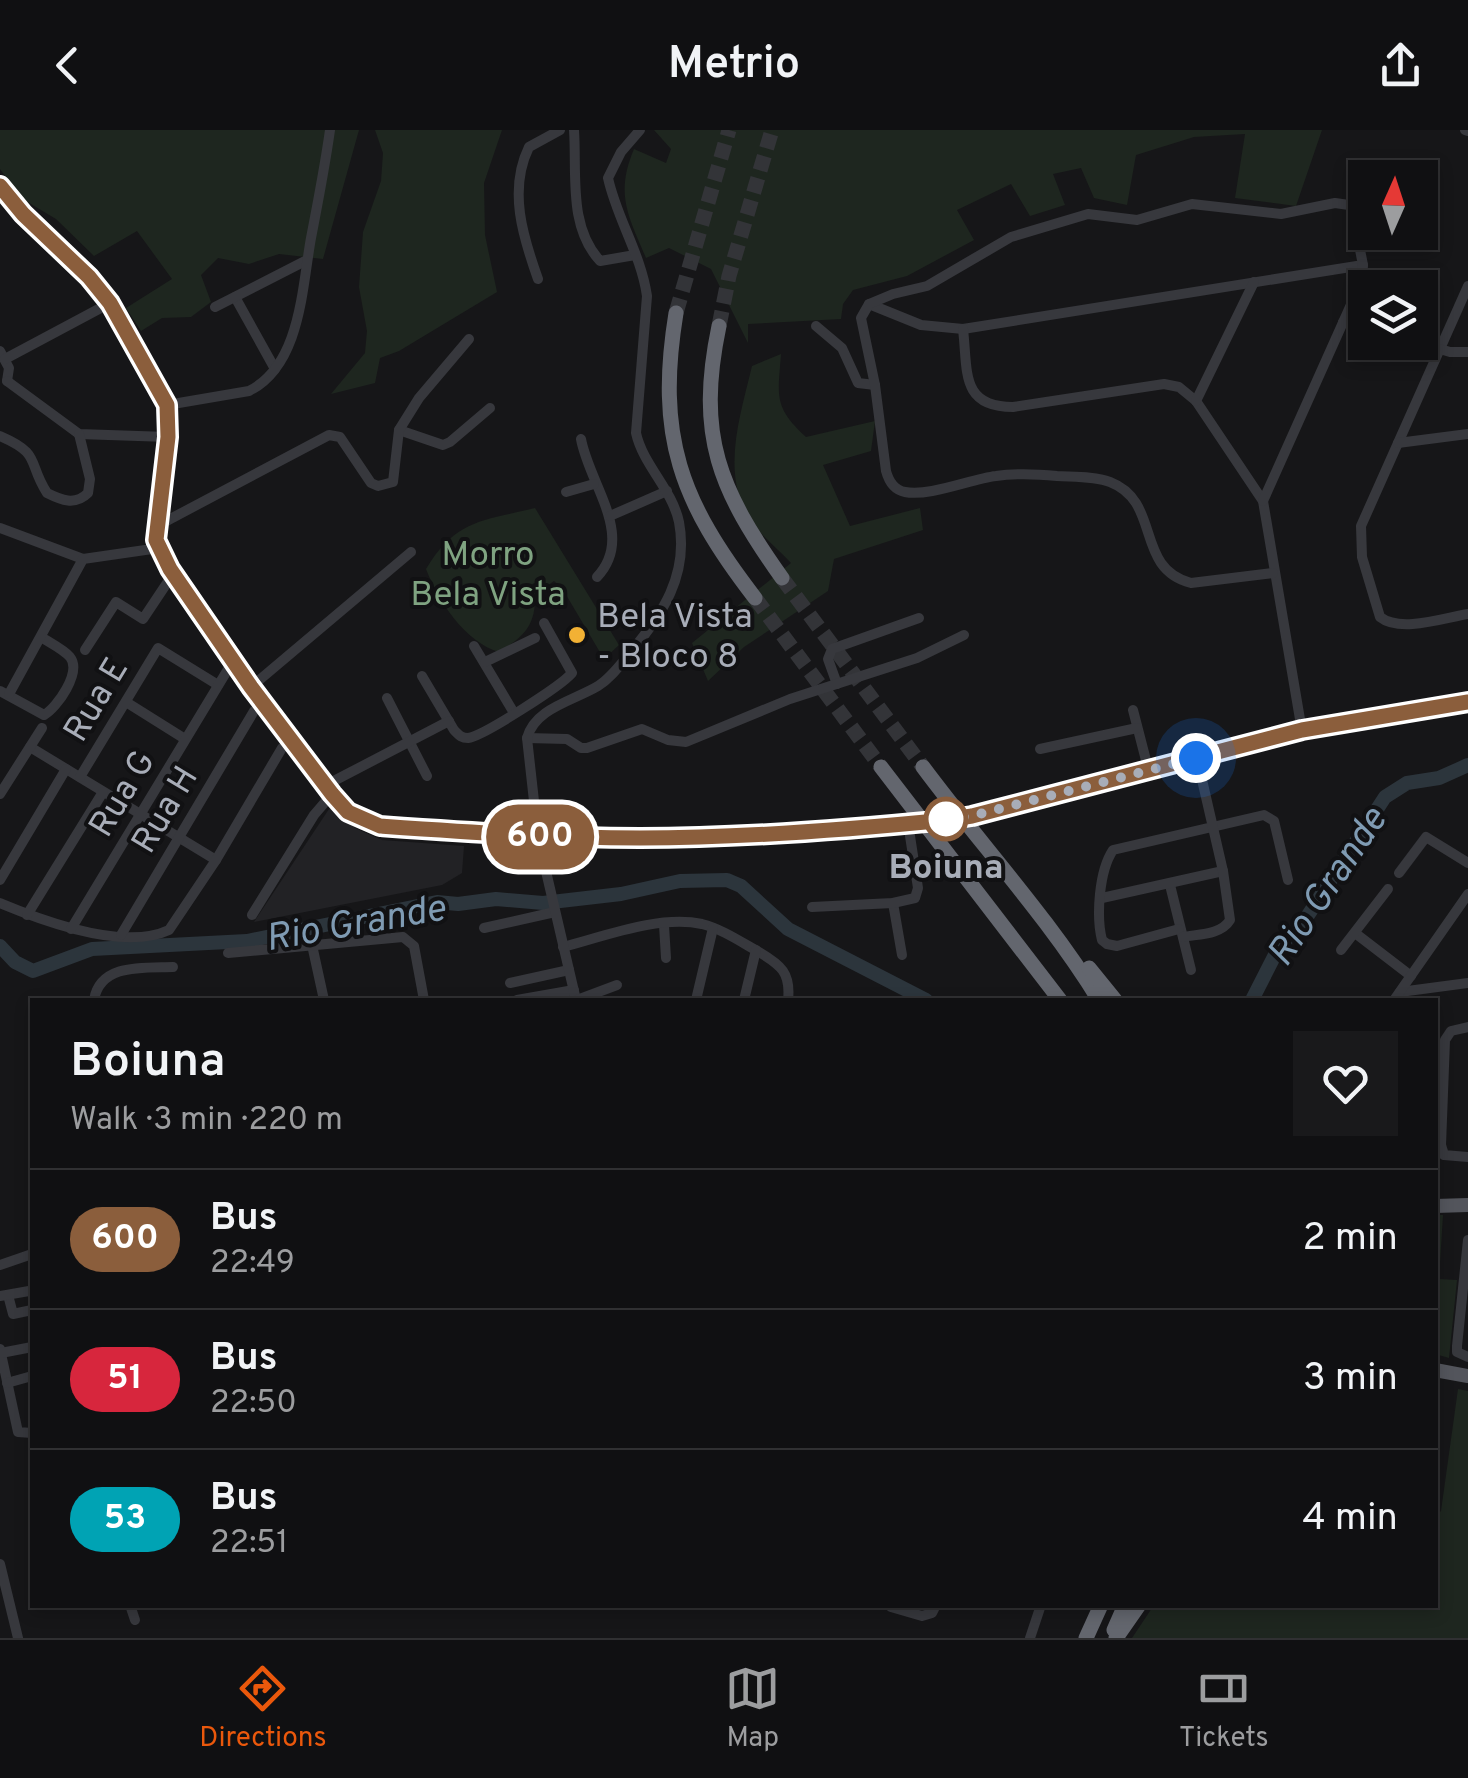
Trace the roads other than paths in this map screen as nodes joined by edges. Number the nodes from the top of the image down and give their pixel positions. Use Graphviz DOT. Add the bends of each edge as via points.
graph roads {
  1 [pos="330,130"];
  2 [pos="560,130"];
  3 [pos="574,130"];
  4 [pos="640,130"];
  5 [pos="0,186"];
  6 [pos="636,255"];
  7 [pos="307,260"];
  8 [pos="1363,265"];
  9 [pos="538,279"];
  10 [pos="1254,282"];
  11 [pos="1468,286"];
  12 [pos="235,297"];
  13 [pos="110,303"];
  14 [pos="869,304"];
  15 [pos="215,307"];
  16 [pos="676,314"];
  17 [pos="1343,322"];
  18 [pos="1348,323"];
  19 [pos="719,326"];
  20 [pos="816,326"];
  21 [pos="963,329"];
  22 [pos="469,339"];
  23 [pos="1439,349"];
  24 [pos="1468,352"];
  25 [pos="2,355"];
  26 [pos="274,369"];
  27 [pos="4,383"];
  28 [pos="875,385"];
  29 [pos="1196,401"];
  30 [pos="167,405"];
  31 [pos="490,408"];
  32 [pos="399,430"];
  33 [pos="79,434"];
  34 [pos="1468,434"];
  35 [pos="0,436"];
  36 [pos="168,437"];
  37 [pos="581,438"];
  38 [pos="1398,443"];
  39 [pos="594,484"];
  40 [pos="668,491"];
  41 [pos="566,492"];
  42 [pos="1263,501"];
  43 [pos="610,516"];
  44 [pos="157,526"];
  45 [pos="0,528"];
  46 [pos="158,548"];
  47 [pos="411,552"];
  48 [pos="83,559"];
  49 [pos="1273,573"];
  50 [pos="173,574"];
  51 [pos="597,577"];
  52 [pos="782,578"];
  53 [pos="755,598"];
  54 [pos="1468,614"];
  55 [pos="920,618"];
  56 [pos="544,623"];
  57 [pos="964,635"];
  58 [pos="41,637"];
  59 [pos="535,638"];
  60 [pos="474,646"];
  61 [pos="84,650"];
  62 [pos="233,661"];
  63 [pos="484,662"];
  64 [pos="422,676"];
  65 [pos="837,684"];
  66 [pos="218,685"];
  67 [pos="251,687"];
  68 [pos="4,692"];
  69 [pos="387,698"];
  70 [pos="126,702"];
  71 [pos="1468,702"];
  72 [pos="1133,710"];
  73 [pos="254,711"];
  74 [pos="514,714"];
  75 [pos="448,721"];
  76 [pos="42,728"];
  77 [pos="1137,728"];
  78 [pos="1302,730"];
  79 [pos="527,738"];
  80 [pos="185,739"];
  81 [pos="410,742"];
  82 [pos="30,747"];
  83 [pos="282,748"];
  84 [pos="1040,750"];
  85 [pos="1196,758"];
  86 [pos="881,767"];
  87 [pos="923,767"];
  88 [pos="1148,768"];
  89 [pos="66,769"];
  90 [pos="428,776"];
  91 [pos="80,778"];
  92 [pos="4,781"];
  93 [pos="329,790"];
  94 [pos="103,792"];
  95 [pos="0,794"];
  96 [pos="140,815"];
  97 [pos="908,823"];
  98 [pos="1211,825"];
  99 [pos="538,837"];
  100 [pos="178,838"];
  101 [pos="994,858"];
  102 [pos="216,860"];
  103 [pos="1468,864"];
  104 [pos="1222,871"];
  105 [pos="1399,872"];
  106 [pos="0,880"];
  107 [pos="1288,880"];
  108 [pos="1170,885"];
  109 [pos="1388,889"];
  110 [pos="1468,894"];
  111 [pos="1102,898"];
  112 [pos="0,903"];
  113 [pos="892,904"];
  114 [pos="812,907"];
  115 [pos="554,909"];
  116 [pos="27,915"];
  117 [pos="252,915"];
  118 [pos="664,924"];
  119 [pos="1005,927"];
  120 [pos="484,928"];
  121 [pos="714,928"];
  122 [pos="71,929"];
  123 [pos="1181,933"];
  124 [pos="1355,934"];
  125 [pos="120,935"];
  126 [pos="312,945"];
  127 [pos="563,948"];
  128 [pos="756,950"];
  129 [pos="1341,950"];
  130 [pos="228,953"];
  131 [pos="902,955"];
  132 [pos="666,958"];
  133 [pos="173,966"];
  134 [pos="569,970"];
  135 [pos="1191,970"];
  136 [pos="1413,974"];
  137 [pos="510,982"];
  138 [pos="1468,983"];
  139 [pos="617,985"];
  140 [pos="1429,988"];
  141 [pos="95,994"];
  142 [pos="576,996"];
  143 [pos="1397,996"];
  144 [pos="324,998"];
  145 [pos="424,998"];
  146 [pos="546,998"];
  147 [pos="696,998"];
  148 [pos="744,998"];
  149 [pos="788,998"];
  150 [pos="1046,998"];
  151 [pos="1058,998"];
  152 [pos="1098,998"];
  153 [pos="1112,998"];
  154 [pos="1468,1027"];
  155 [pos="1468,1158"];
  156 [pos="1468,1205"];
  157 [pos="1438,1206"];
  158 [pos="1468,1240"];
  159 [pos="30,1255"];
  160 [pos="0,1265"];
  161 [pos="29,1291"];
  162 [pos="4,1295"];
  163 [pos="1464,1299"];
  164 [pos="30,1310"];
  165 [pos="30,1347"];
  166 [pos="0,1351"];
  167 [pos="1468,1357"];
  168 [pos="1438,1371"];
  169 [pos="30,1376"];
  170 [pos="1468,1376"];
  171 [pos="6,1382"];
  172 [pos="30,1433"];
  173 [pos="0,1564"];
  174 [pos="131,1608"];
  175 [pos="894,1608"];
  176 [pos="934,1608"];
  177 [pos="1040,1608"];
  178 [pos="1092,1608"];
  179 [pos="1100,1608"];
  180 [pos="1124,1608"];
  181 [pos="1137,1608"];
  182 [pos="135,1620"];
  183 [pos="1088,1634"];
  184 [pos="18,1638"];
  185 [pos="1030,1638"];
  186 [pos="1113,1638"];
  1 -- 7 [label="street"];
  2 -- 9 [label="street" via="529,147 522,172 520,221"];
  3 -- 6 [label="street" via="578,224 590,251 600,261"];
  4 -- 6 [label="street" via="608,178"];
  5 -- 13 [label="street"];
  6 -- 40 [label="street" via="647,296 636,433"];
  7 -- 12 [label="street"];
  7 -- 26 [label="street" via="293,332"];
  8 -- 10 [label="street"];
  8 -- 14 [label="street" via="1348,204 1281,214 1192,204 1147,220 1077,216 1012,238 927,286"];
  8 -- 17 [label="street"];
  10 -- 21 [label="street"];
  10 -- 29 [label="street"];
  11 -- 23 [label="street"];
  12 -- 15 [label="street"];
  12 -- 26 [label="street"];
  13 -- 25 [label="street"];
  13 -- 30 [label="street"];
  14 -- 21 [label="street" via="920,325"];
  14 -- 28 [label="street" via="861,318"];
  16 -- 53 [label="highway" via="668,387 680,465 705,530"];
  17 -- 18 [label="street"];
  17 -- 42 [label="street"];
  19 -- 52 [label="highway" via="709,398 718,469"];
  20 -- 28 [label="street" via="842,348 858,383"];
  21 -- 29 [label="street" via="971,388 992,407 1164,384"];
  22 -- 32 [label="street"];
  23 -- 24 [label="street"];
  23 -- 38 [label="street"];
  25 -- 27 [label="street" via="10,374"];
  26 -- 30 [label="street" via="249,391"];
  27 -- 33 [label="street"];
  28 -- 49 [label="street" via="886,471 896,488 914,492 1037,474 1111,482 1133,499 1156,560 1178,580"];
  29 -- 42 [label="street"];
  30 -- 36 [label="street"];
  31 -- 32 [label="street" via="443,445"];
  32 -- 44 [label="street" via="395,478 386,485 371,483 340,437 329,435"];
  33 -- 35 [label="street" via="90,479 88,492 75,501 47,493 26,450"];
  33 -- 36 [label="street"];
  34 -- 38 [label="street"];
  36 -- 44 [label="street"];
  37 -- 39 [label="street"];
  38 -- 54 [label="street" via="1360,536 1380,617 1400,624"];
  39 -- 41 [label="street"];
  39 -- 43 [label="street"];
  40 -- 43 [label="street"];
  40 -- 79 [label="street" via="681,549 674,587 658,620 608,679 539,716"];
  42 -- 49 [label="street"];
  43 -- 51 [label="street" via="613,555"];
  44 -- 46 [label="street"];
  45 -- 48 [label="street"];
  46 -- 48 [label="street"];
  46 -- 50 [label="street"];
  47 -- 67 [label="street"];
  48 -- 58 [label="street"];
  49 -- 78 [label="street"];
  50 -- 61 [label="street" via="143,618 116,602"];
  50 -- 62 [label="street"];
  55 -- 65 [label="street" via="832,649 828,659"];
  56 -- 74 [label="street" via="572,674"];
  57 -- 65 [label="street"];
  58 -- 68 [label="street"];
  58 -- 68 [label="street" via="73,664 56,707 44,715"];
  59 -- 63 [label="street"];
  60 -- 63 [label="street"];
  62 -- 66 [label="street, Rua G"];
  62 -- 67 [label="street"];
  63 -- 74 [label="street"];
  64 -- 75 [label="street"];
  65 -- 79 [label="street" via="686,742 642,728 587,748 567,739"];
  66 -- 70 [label="street, Rua E" via="158,648"];
  66 -- 80 [label="street, Rua G"];
  67 -- 93 [label="street"];
  69 -- 81 [label="street"];
  70 -- 80 [label="street"];
  70 -- 91 [label="street, Rua E"];
  71 -- 78 [label="street"];
  72 -- 77 [label="street"];
  73 -- 100 [label="street, Rua H"];
  74 -- 75 [label="street" via="470,738"];
  75 -- 81 [label="street"];
  76 -- 82 [label="street"];
  77 -- 84 [label="street"];
  77 -- 88 [label="street"];
  78 -- 85 [label="street"];
  79 -- 99 [label="street"];
  80 -- 96 [label="street, Rua G"];
  81 -- 90 [label="street"];
  81 -- 93 [label="street"];
  82 -- 89 [label="street"];
  82 -- 92 [label="street"];
  83 -- 102 [label="street"];
  85 -- 88 [label="street"];
  85 -- 98 [label="street"];
  86 -- 119 [label="highway"];
  87 -- 101 [label="highway"];
  88 -- 97 [label="street" via="972,816"];
  89 -- 91 [label="street"];
  89 -- 106 [label="street"];
  91 -- 94 [label="street"];
  92 -- 95 [label="street"];
  93 -- 99 [label="street" via="348,812 380,826"];
  93 -- 117 [label="street"];
  94 -- 96 [label="street"];
  94 -- 116 [label="street"];
  96 -- 100 [label="street"];
  96 -- 122 [label="street, Rua G"];
  97 -- 99 [label="street" via="644,838"];
  97 -- 113 [label="street" via="918,895"];
  98 -- 104 [label="street"];
  98 -- 107 [label="street" via="1270,817"];
  98 -- 111 [label="street" via="1113,850"];
  99 -- 115 [label="street"];
  100 -- 102 [label="street"];
  100 -- 125 [label="street, Rua H"];
  101 -- 152 [label="highway"];
  101 -- 153 [label="highway"];
  102 -- 125 [label="street" via="169,930"];
  103 -- 105 [label="street" via="1426,837"];
  104 -- 108 [label="street"];
  104 -- 123 [label="street" via="1230,920 1225,928"];
  108 -- 111 [label="street"];
  108 -- 123 [label="street"];
  109 -- 124 [label="street"];
  110 -- 136 [label="street"];
  111 -- 123 [label="street" via="1102,940 1112,946"];
  112 -- 116 [label="street"];
  113 -- 114 [label="street"];
  113 -- 131 [label="street"];
  115 -- 120 [label="street"];
  115 -- 127 [label="street"];
  116 -- 122 [label="street"];
  118 -- 121 [label="street"];
  118 -- 127 [label="street"];
  118 -- 132 [label="street"];
  119 -- 150 [label="highway"];
  119 -- 151 [label="highway"];
  121 -- 128 [label="street"];
  121 -- 147 [label="street"];
  122 -- 125 [label="street"];
  123 -- 135 [label="street"];
  124 -- 129 [label="street"];
  124 -- 136 [label="street"];
  126 -- 130 [label="street"];
  126 -- 144 [label="street"];
  126 -- 145 [label="street" via="410,939"];
  127 -- 134 [label="street"];
  128 -- 148 [label="street"];
  128 -- 149 [label="street" via="783,968"];
  133 -- 141 [label="street" via="123,970 102,979"];
  134 -- 137 [label="street"];
  134 -- 142 [label="street"];
  136 -- 140 [label="street"];
  136 -- 143 [label="street"];
  138 -- 140 [label="street"];
  139 -- 142 [label="street"];
  140 -- 143 [label="street"];
  142 -- 146 [label="street"];
  154 -- 155 [label="street" via="1450,1031 1445,1040 1440,1145 1444,1155"];
  156 -- 157 [label="main road"];
  158 -- 163 [label="street"];
  159 -- 160 [label="street"];
  161 -- 162 [label="street"];
  162 -- 164 [label="street" via="12,1314"];
  163 -- 167 [label="street" via="1457,1350"];
  165 -- 166 [label="street"];
  166 -- 171 [label="street"];
  168 -- 170 [label="main road"];
  169 -- 171 [label="street"];
  171 -- 172 [label="street" via="18,1432"];
  173 -- 184 [label="street"];
  174 -- 182 [label="street"];
  175 -- 176 [label="street" via="922,1616"];
  177 -- 185 [label="street"];
  178 -- 183 [label="highway"];
  179 -- 183 [label="highway"];
  180 -- 186 [label="highway"];
  181 -- 186 [label="highway"];
}
